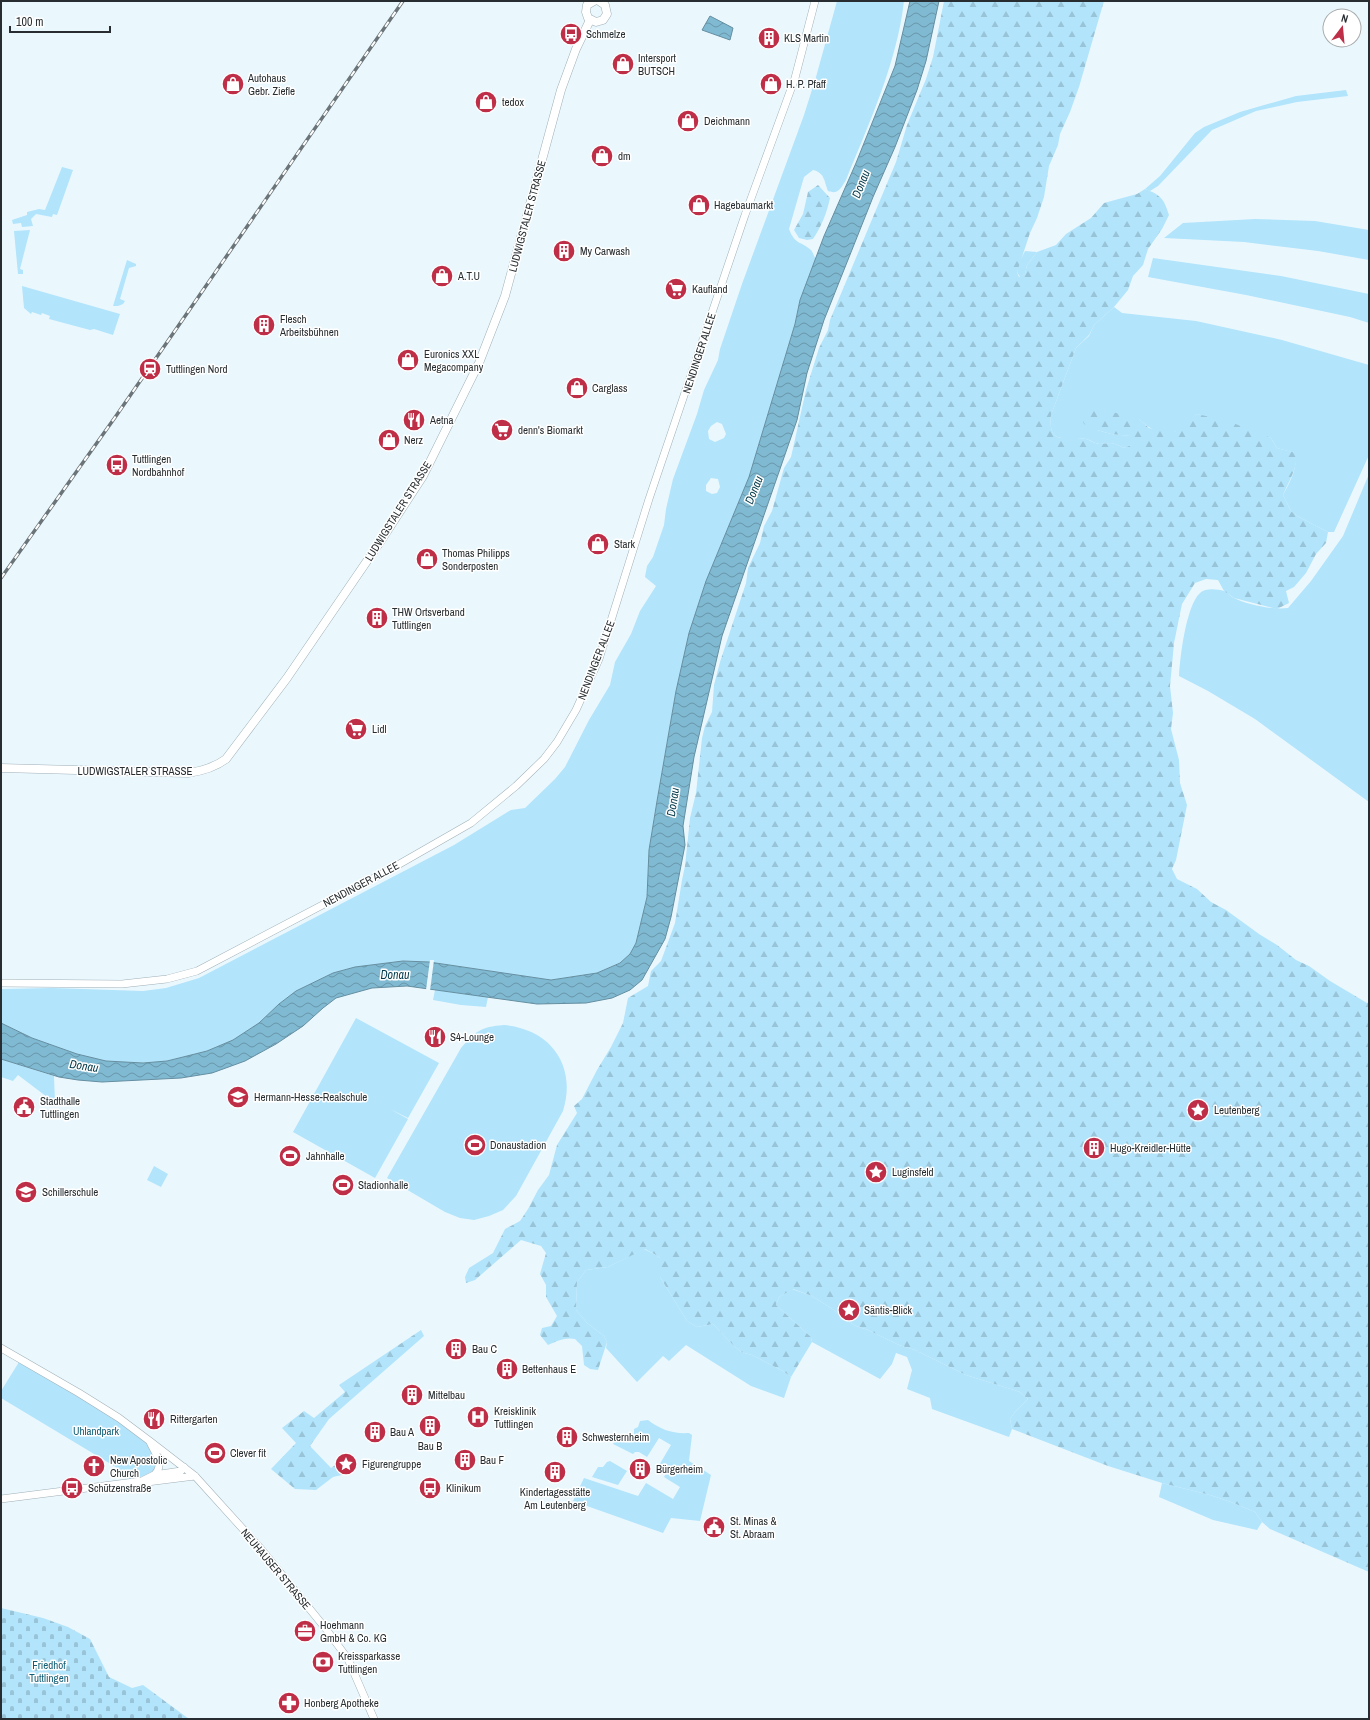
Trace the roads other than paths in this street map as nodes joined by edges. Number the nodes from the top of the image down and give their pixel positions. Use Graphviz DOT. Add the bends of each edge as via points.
graph roads {
  1 [pos="594,1"];
  2 [pos="599,1"];
  3 [pos="815,1"];
  4 [pos="590,20"];
  5 [pos="1,768"];
  6 [pos="1,983"];
  7 [pos="1,1348"];
  8 [pos="150,1441"];
  9 [pos="184,1467"];
  10 [pos="154,1475"];
  11 [pos="195,1476"];
  12 [pos="142,1481"];
  13 [pos="1,1499"];
  14 [pos="374,1719"];
  1 -- 4 [label="main road" via="586,10"];
  2 -- 4 [label="main road" via="606,7 606,15 601,21"];
  3 -- 6 [label="street, NENDINGER ALLEE" via="794,78 649,499 599,658 576,710 544,759 471,823 389,870 197,971 167,979 122,984"];
  4 -- 5 [label="main road, LUDWIGSTALER STRASSE" via="561,90 506,296 479,363 423,476 285,681 226,759 218,765 188,773"];
  7 -- 8 [label="street, NEUHAUSER STRASSE" via="79,1393"];
  8 -- 9 [label="street, NEUHAUSER STRASSE"];
  8 -- 10 [label="street, NEUHAUSER STRASSE" via="160,1463"];
  9 -- 10 [label="street" via="181,1471"];
  9 -- 11 [label="street, NEUHAUSER STRASSE"];
  10 -- 12 [label="street"];
  11 -- 12 [label="street"];
  11 -- 14 [label="street, NEUHAUSER STRASSE" via="261,1550 348,1659"];
  12 -- 13 [label="street"];
}
